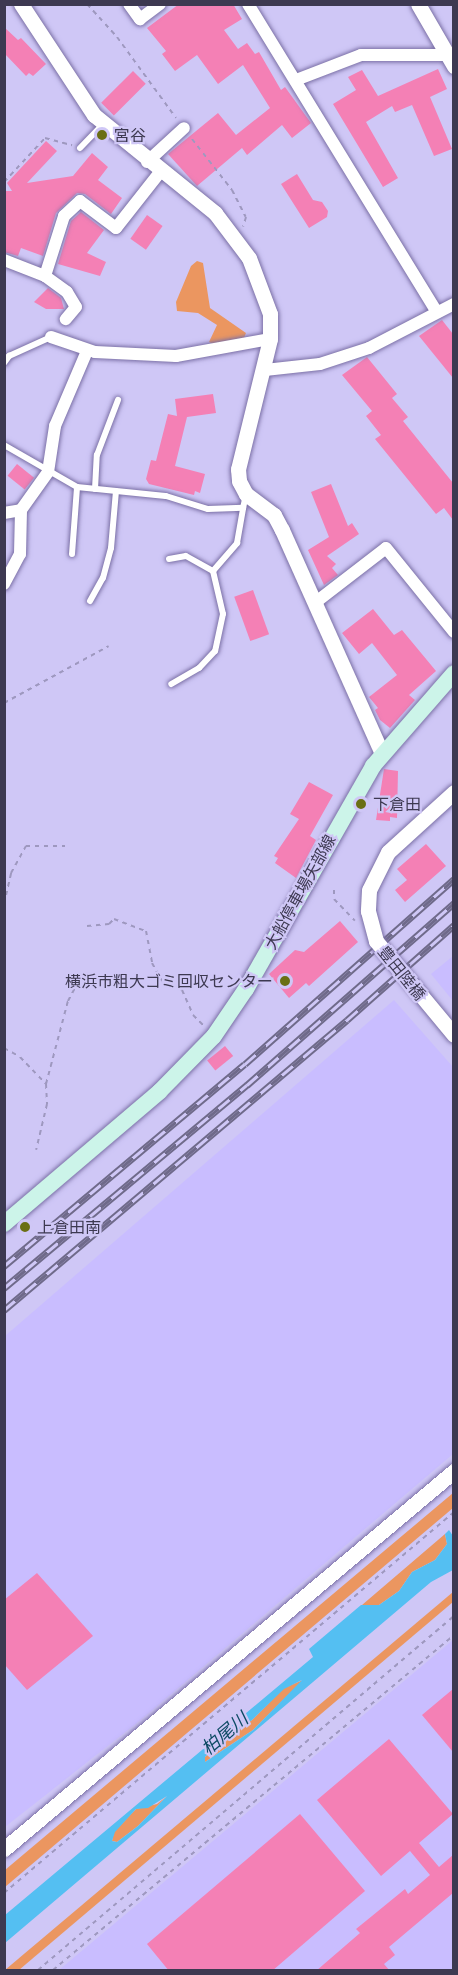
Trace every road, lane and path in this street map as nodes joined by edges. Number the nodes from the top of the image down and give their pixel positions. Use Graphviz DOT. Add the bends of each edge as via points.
graph roads {
  1 [pos="21,4"];
  2 [pos="129,4"];
  3 [pos="160,4"];
  4 [pos="248,4"];
  5 [pos="417,4"];
  6 [pos="452,59"];
  7 [pos="296,80"];
  8 [pos="103,123"];
  9 [pos="184,128"];
  10 [pos="81,148"];
  11 [pos="147,162"];
  12 [pos="160,172"];
  13 [pos="4,182"];
  14 [pos="4,260"];
  15 [pos="45,276"];
  16 [pos="453,304"];
  17 [pos="436,311"];
  18 [pos="66,319"];
  19 [pos="51,337"];
  20 [pos="270,339"];
  21 [pos="87,351"];
  22 [pos="4,363"];
  23 [pos="265,369"];
  24 [pos="118,400"];
  25 [pos="4,445"];
  26 [pos="48,472"];
  27 [pos="77,487"];
  28 [pos="95,489"];
  29 [pos="116,491"];
  30 [pos="244,501"];
  31 [pos="21,510"];
  32 [pos="4,513"];
  33 [pos="72,554"];
  34 [pos="169,559"];
  35 [pos="213,571"];
  36 [pos="4,584"];
  37 [pos="90,601"];
  38 [pos="316,602"];
  39 [pos="453,632"];
  40 [pos="109,646"];
  41 [pos="453,673"];
  42 [pos="171,684"];
  43 [pos="4,703"];
  44 [pos="382,754"];
  45 [pos="453,792"];
  46 [pos="65,846"];
  47 [pos="334,890"];
  48 [pos="4,904"];
  49 [pos="358,924"];
  50 [pos="87,926"];
  51 [pos="83,973"];
  52 [pos="453,1035"];
  53 [pos="214,1036"];
  54 [pos="4,1048"];
  55 [pos="46,1084"];
  56 [pos="36,1150"];
  57 [pos="4,1224"];
  58 [pos="453,1471"];
  59 [pos="453,1512"];
  60 [pos="453,1616"];
  61 [pos="453,1635"];
  62 [pos="4,1849"];
  63 [pos="4,1893"];
  64 [pos="38,1971"];
  65 [pos="53,1971"];
  1 -- 8 [label="street" via="49,42 74,88"];
  2 -- 3 [label="street" via="140,19"];
  4 -- 7 [label="street"];
  5 -- 6 [label="street"];
  6 -- 7 [label="street" via="361,55"];
  7 -- 17 [label="street"];
  8 -- 10 [label="lane"];
  8 -- 11 [label="street"];
  9 -- 11 [label="street"];
  10 -- 13 [label="path" via="45,138"];
  11 -- 12 [label="street"];
  12 -- 15 [label="street" via="116,228 80,201 64,216"];
  12 -- 20 [label="street" via="215,213 235,236 262,286 270,314"];
  14 -- 15 [label="street"];
  15 -- 18 [label="street" via="67,292 76,307"];
  16 -- 17 [label="street"];
  17 -- 23 [label="street" via="369,348 320,364"];
  19 -- 21 [label="street"];
  19 -- 22 [label="lane" via="28,345"];
  20 -- 21 [label="street" via="176,356"];
  20 -- 23 [label="street"];
  21 -- 26 [label="street" via="55,426"];
  23 -- 30 [label="street" via="238,469"];
  24 -- 28 [label="lane" via="97,455"];
  25 -- 26 [label="lane"];
  26 -- 27 [label="lane"];
  26 -- 31 [label="street"];
  27 -- 28 [label="lane"];
  27 -- 33 [label="lane"];
  28 -- 29 [label="lane"];
  29 -- 30 [label="lane" via="166,496 208,509"];
  29 -- 37 [label="lane" via="104,578"];
  30 -- 35 [label="lane" via="237,543"];
  30 -- 38 [label="street" via="274,515"];
  31 -- 32 [label="street"];
  31 -- 36 [label="street" via="20,554"];
  34 -- 35 [label="lane" via="186,556"];
  35 -- 42 [label="lane" via="223,614 215,651 199,668"];
  38 -- 39 [label="street" via="386,548"];
  38 -- 44 [label="street"];
  40 -- 43 [label="path"];
  41 -- 44 [label="main road, 大船停車場矢部線"];
  44 -- 53 [label="main road, 大船停車場矢部線" via="337,824 246,989"];
  45 -- 52 [label="street, 豊田陸橋, bridge" via="388,852 369,890 368,910 376,941"];
  46 -- 48 [label="path" via="26,846 11,873"];
  47 -- 49 [label="path" via="334,899"];
  50 -- 53 [label="path" via="109,924 114,919 146,931 152,963 162,981 182,990 193,1015"];
  51 -- 55 [label="path" via="68,1001"];
  53 -- 57 [label="main road, 大船停車場矢部線" via="159,1092"];
  54 -- 55 [label="path" via="20,1057"];
  55 -- 56 [label="path" via="47,1104"];
  58 -- 62 [label="street"];
  59 -- 63 [label="path"];
  60 -- 64 [label="path"];
  61 -- 65 [label="path"];
}
